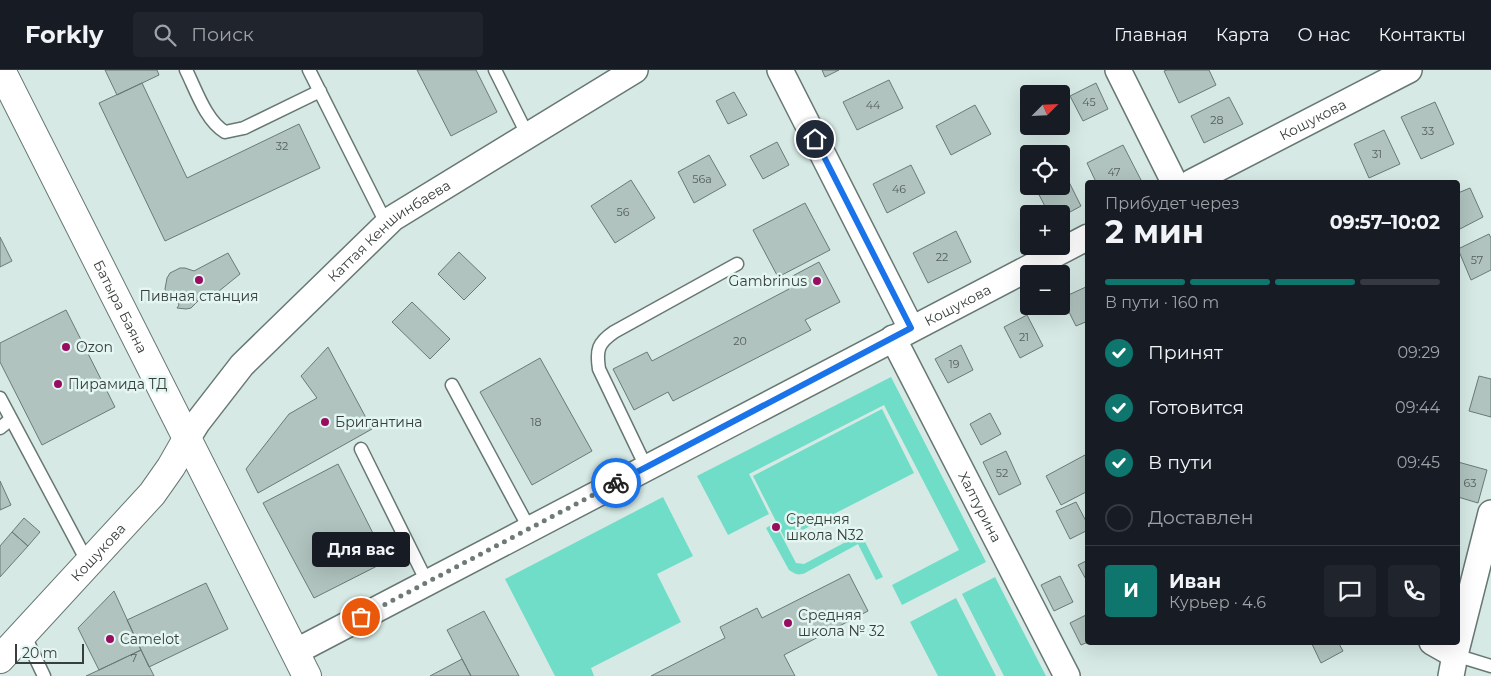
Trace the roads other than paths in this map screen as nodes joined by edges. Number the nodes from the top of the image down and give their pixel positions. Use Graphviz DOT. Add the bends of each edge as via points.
graph roads {
  1 [pos="1,70"];
  2 [pos="186,70"];
  3 [pos="309,70"];
  4 [pos="495,70"];
  5 [pos="635,70"];
  6 [pos="780,70"];
  7 [pos="1118,70"];
  8 [pos="1409,70"];
  9 [pos="320,91"];
  10 [pos="528,136"];
  11 [pos="1173,180"];
  12 [pos="1196,180"];
  13 [pos="386,225"];
  14 [pos="1085,239"];
  15 [pos="737,264"];
  16 [pos="902,333"];
  17 [pos="452,386"];
  18 [pos="0,398"];
  19 [pos="11,419"];
  20 [pos="0,428"];
  21 [pos="187,440"];
  22 [pos="361,449"];
  23 [pos="646,467"];
  24 [pos="152,494"];
  25 [pos="216,496"];
  26 [pos="1491,513"];
  27 [pos="529,528"];
  28 [pos="88,563"];
  29 [pos="427,582"];
  30 [pos="24,634"];
  31 [pos="1460,638"];
  32 [pos="1435,645"];
  33 [pos="1458,645"];
  34 [pos="295,652"];
  35 [pos="0,659"];
  36 [pos="1453,666"];
  37 [pos="1491,666"];
  38 [pos="44,676"];
  39 [pos="307,676"];
  40 [pos="1067,676"];
  1 -- 21 [label="street, Батыра Баяна"];
  2 -- 9 [label="lane" via="211,120 225,132 244,128"];
  3 -- 9 [label="lane"];
  4 -- 10 [label="lane"];
  5 -- 10 [label="street, Каттая Кеншинбаева"];
  6 -- 16 [label="street, Халтурина"];
  7 -- 11 [label="street"];
  8 -- 12 [label="street, Кошукова"];
  9 -- 13 [label="lane"];
  10 -- 13 [label="street, Каттая Кеншинбаева"];
  13 -- 21 [label="street, Каттая Кеншинбаева" via="242,365 197,422"];
  14 -- 16 [label="street, Кошукова"];
  15 -- 23 [label="lane" via="614,332 599,346 599,369"];
  16 -- 23 [label="street, Кошукова"];
  16 -- 40 [label="street, Халтурина"];
  17 -- 27 [label="lane"];
  18 -- 19 [label="lane"];
  19 -- 20 [label="lane"];
  19 -- 28 [label="lane"];
  21 -- 24 [label="street, Кошукова"];
  21 -- 25 [label="street, Батыра Баяна"];
  22 -- 29 [label="lane"];
  23 -- 27 [label="street, Кошукова"];
  24 -- 25 [label="street" via="175,474 188,470 203,478"];
  24 -- 28 [label="street, Кошукова"];
  25 -- 34 [label="street, Батыра Баяна"];
  26 -- 31 [label="street"];
  27 -- 29 [label="street, Кошукова"];
  28 -- 30 [label="street, Кошукова"];
  29 -- 34 [label="street, Кошукова"];
  30 -- 35 [label="street, Кошукова"];
  30 -- 38 [label="lane"];
  32 -- 36 [label="street"];
  33 -- 36 [label="street"];
  34 -- 39 [label="street, Батыра Баяна"];
  36 -- 37 [label="lane"];
}
